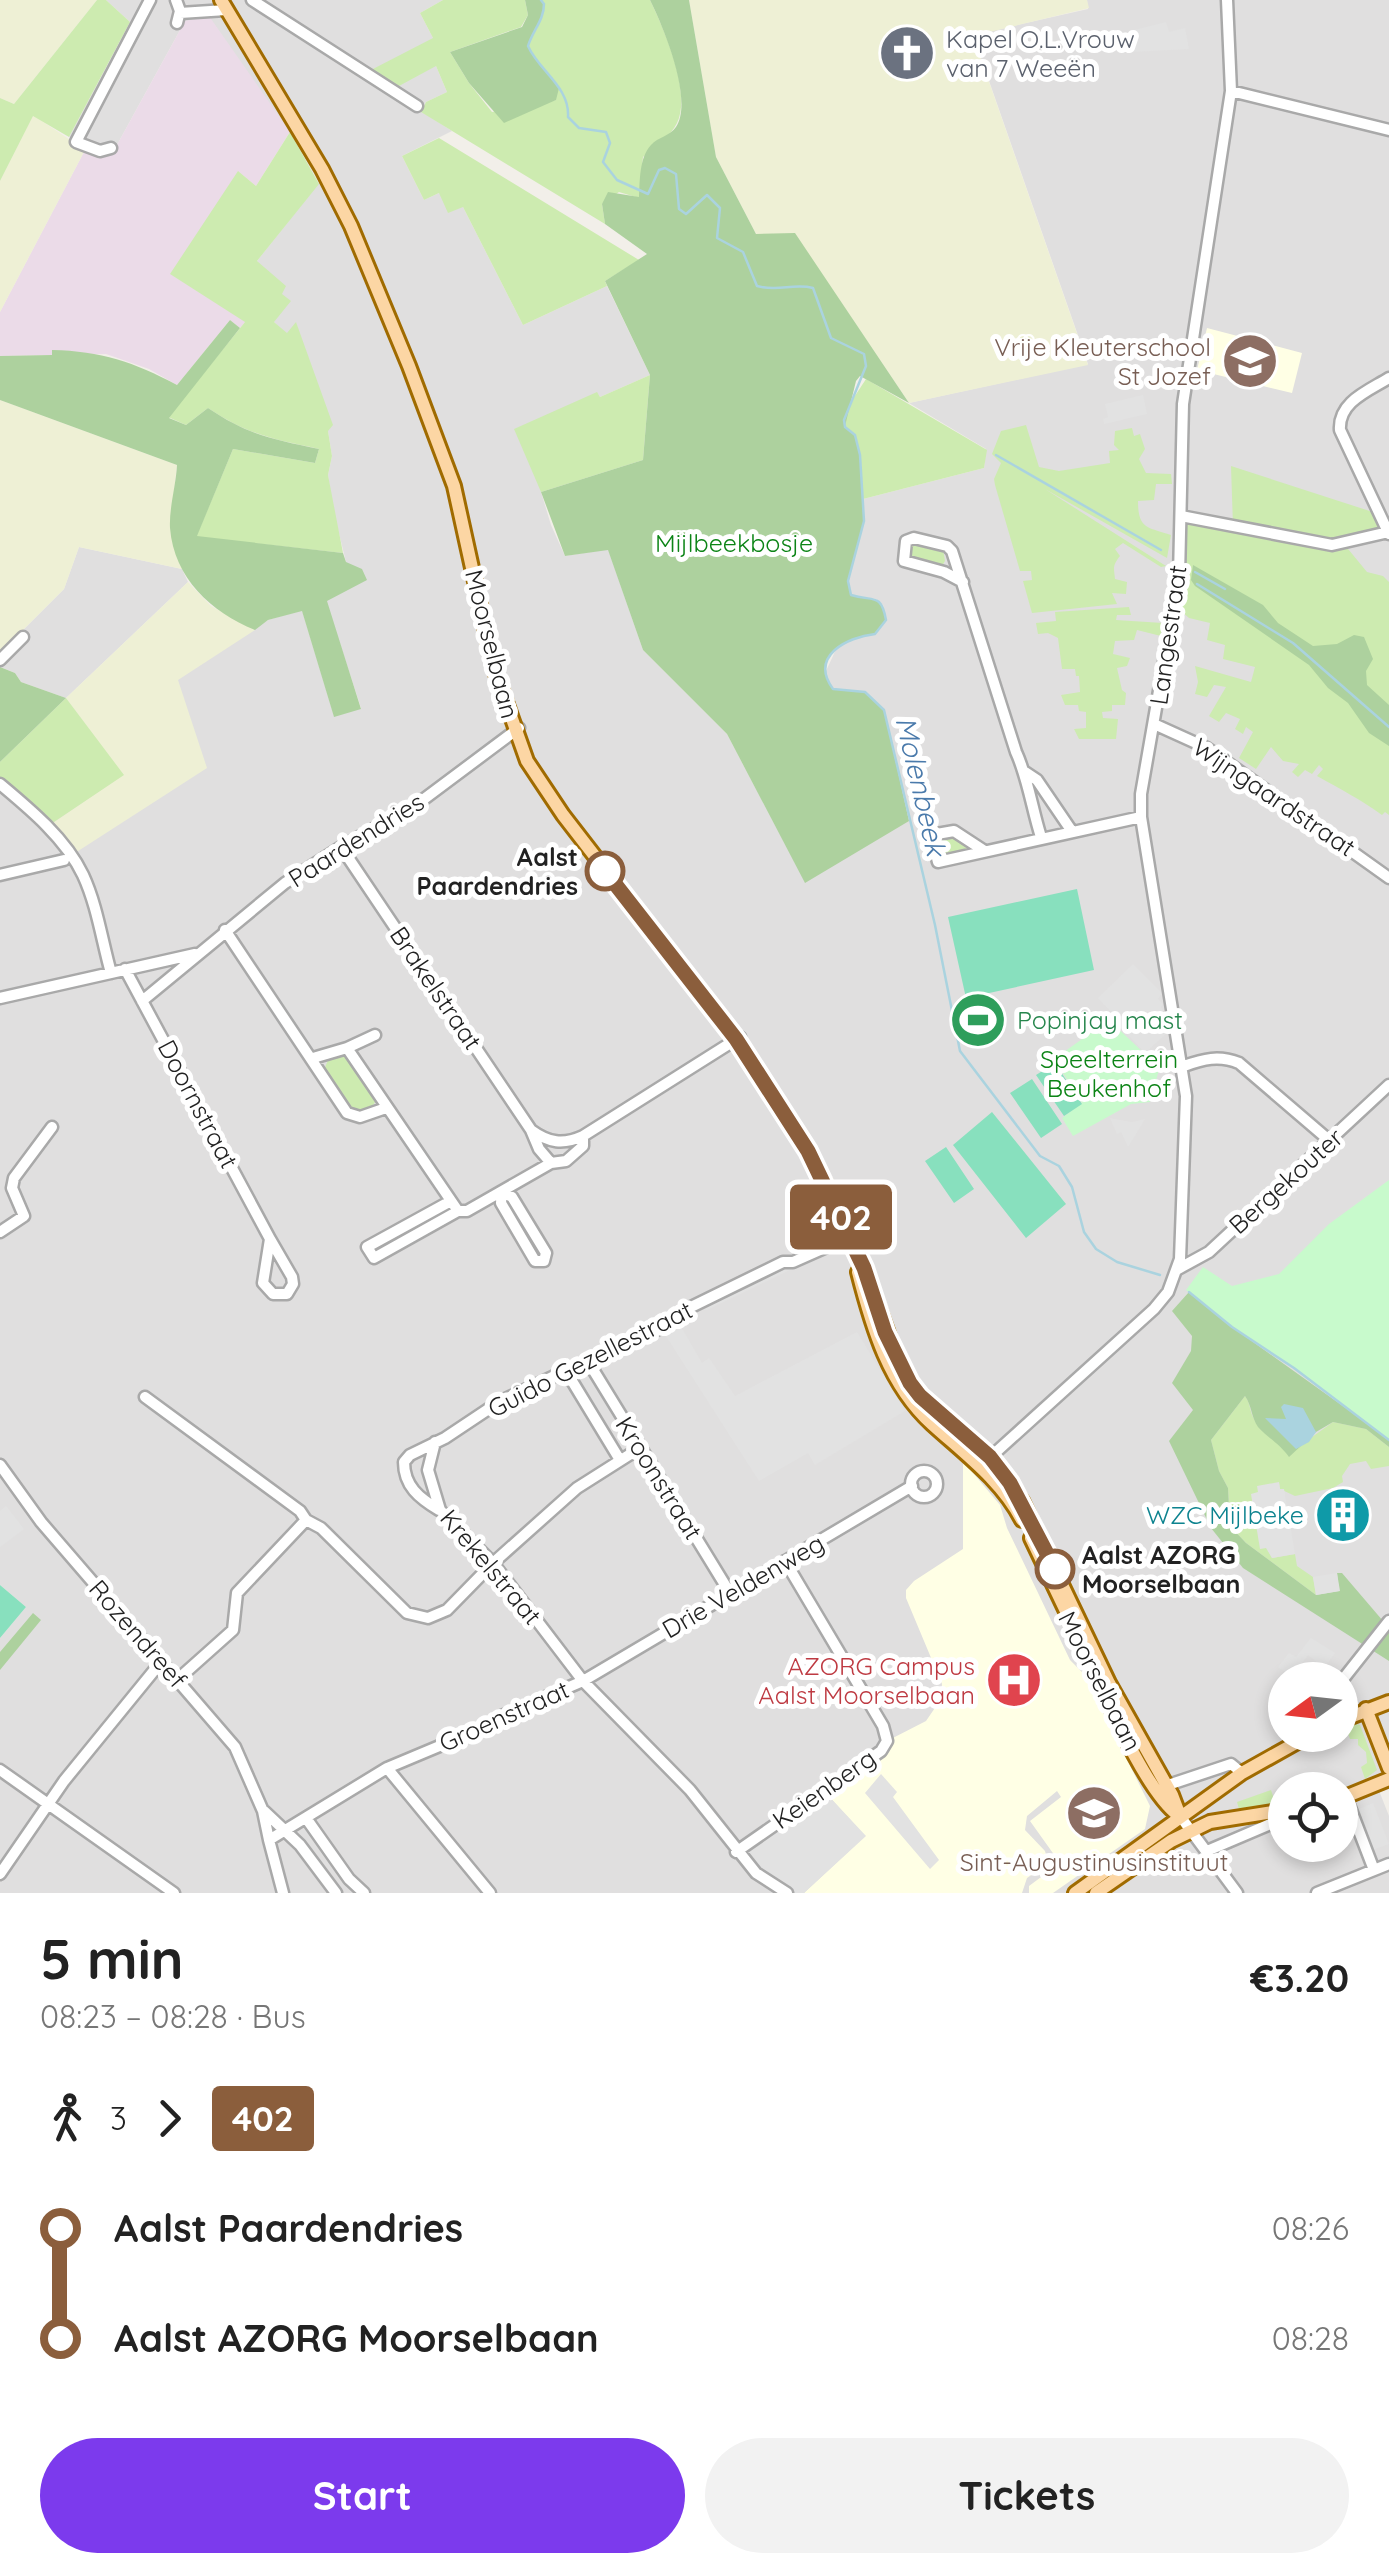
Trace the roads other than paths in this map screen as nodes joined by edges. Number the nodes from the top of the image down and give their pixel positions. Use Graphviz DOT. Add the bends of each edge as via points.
graph roads {
  1 [pos="150,0"];
  2 [pos="176,0"];
  3 [pos="252,0"];
  4 [pos="1228,0"];
  5 [pos="224,3"];
  6 [pos="1231,91"];
  7 [pos="417,106"];
  8 [pos="1389,130"];
  9 [pos="111,148"];
  10 [pos="1389,378"];
  11 [pos="1181,516"];
  12 [pos="1388,533"];
  13 [pos="963,582"];
  14 [pos="23,637"];
  15 [pos="0,660"];
  16 [pos="1154,724"];
  17 [pos="516,729"];
  18 [pos="1025,772"];
  19 [pos="0,784"];
  20 [pos="1140,817"];
  21 [pos="1071,830"];
  22 [pos="1040,837"];
  23 [pos="341,846"];
  24 [pos="983,850"];
  25 [pos="64,860"];
  26 [pos="0,875"];
  27 [pos="1389,878"];
  28 [pos="225,930"];
  29 [pos="196,954"];
  30 [pos="125,969"];
  31 [pos="111,973"];
  32 [pos="0,998"];
  33 [pos="142,1001"];
  34 [pos="375,1035"];
  35 [pos="738,1037"];
  36 [pos="347,1048"];
  37 [pos="312,1058"];
  38 [pos="1184,1066"];
  39 [pos="1389,1085"];
  40 [pos="386,1108"];
  41 [pos="52,1127"];
  42 [pos="531,1130"];
  43 [pos="583,1136"];
  44 [pos="1330,1141"];
  45 [pos="551,1163"];
  46 [pos="502,1192"];
  47 [pos="453,1206"];
  48 [pos="0,1232"];
  49 [pos="852,1236"];
  50 [pos="270,1239"];
  51 [pos="1178,1269"];
  52 [pos="589,1363"];
  53 [pos="566,1371"];
  54 [pos="145,1398"];
  55 [pos="436,1442"];
  56 [pos="640,1448"];
  57 [pos="620,1460"];
  58 [pos="985,1461"];
  59 [pos="0,1465"];
  60 [pos="910,1490"];
  61 [pos="440,1510"];
  62 [pos="306,1520"];
  63 [pos="785,1561"];
  64 [pos="493,1563"];
  65 [pos="730,1593"];
  66 [pos="1389,1621"];
  67 [pos="161,1662"];
  68 [pos="1356,1662"];
  69 [pos="177,1680"];
  70 [pos="583,1681"];
  71 [pos="1389,1702"];
  72 [pos="1366,1709"];
  73 [pos="1358,1713"];
  74 [pos="1280,1752"];
  75 [pos="386,1768"];
  76 [pos="1389,1768"];
  77 [pos="0,1770"];
  78 [pos="1242,1773"];
  79 [pos="1389,1779"];
  80 [pos="1166,1786"];
  81 [pos="1358,1792"];
  82 [pos="48,1805"];
  83 [pos="263,1810"];
  84 [pos="1268,1813"];
  85 [pos="1180,1816"];
  86 [pos="306,1818"];
  87 [pos="1268,1825"];
  88 [pos="286,1830"];
  89 [pos="1191,1831"];
  90 [pos="1358,1833"];
  91 [pos="269,1840"];
  92 [pos="1207,1851"];
  93 [pos="736,1852"];
  94 [pos="1389,1864"];
  95 [pos="1374,1870"];
  96 [pos="0,1874"];
  97 [pos="174,1893"];
  98 [pos="283,1893"];
  99 [pos="336,1893"];
  100 [pos="364,1893"];
  101 [pos="490,1893"];
  102 [pos="787,1893"];
  103 [pos="1075,1893"];
  104 [pos="1096,1893"];
  105 [pos="1237,1893"];
  106 [pos="1317,1893"];
  1 -- 9 [label="street" via="76,142"];
  2 -- 5 [label="street" via="178,18"];
  3 -- 7 [label="street"];
  4 -- 6 [label="street, Langestraat"];
  5 -- 17 [label="main road, Moorselbaan" via="322,169 409,366 459,504 494,668"];
  6 -- 8 [label="street"];
  6 -- 11 [label="street, Langestraat" via="1184,404"];
  10 -- 12 [label="street" via="1339,417"];
  11 -- 12 [label="street" via="1332,545"];
  11 -- 16 [label="street, Langestraat" via="1180,576"];
  13 -- 13 [label="street" via="946,546 906,542 904,561"];
  13 -- 18 [label="street"];
  14 -- 15 [label="street"];
  16 -- 20 [label="street, Langestraat"];
  16 -- 27 [label="street, Wijngaardstraat" via="1224,758"];
  17 -- 23 [label="street, Paardendries" via="416,805"];
  17 -- 35 [label="main road, Moorselbaan" via="543,789"];
  18 -- 21 [label="street"];
  18 -- 22 [label="street"];
  19 -- 31 [label="street" via="69,852 84,877"];
  20 -- 21 [label="street"];
  20 -- 38 [label="street, Langestraat"];
  21 -- 22 [label="street"];
  22 -- 24 [label="street"];
  23 -- 28 [label="street, Paardendries"];
  23 -- 42 [label="street, Brakelstraat"];
  24 -- 24 [label="street" via="938,862 931,836 954,830"];
  25 -- 26 [label="street"];
  28 -- 29 [label="street, Paardendries"];
  28 -- 37 [label="street"];
  29 -- 30 [label="street, Paardendries"];
  29 -- 33 [label="street, Paardendries"];
  30 -- 31 [label="street, Paardendries"];
  30 -- 33 [label="street, Doornstraat"];
  31 -- 32 [label="street, Paardendries"];
  33 -- 50 [label="street, Doornstraat"];
  34 -- 36 [label="street"];
  35 -- 43 [label="street"];
  35 -- 49 [label="main road, Moorselbaan"];
  36 -- 37 [label="street"];
  36 -- 40 [label="street"];
  37 -- 40 [label="street" via="347,1114 354,1118"];
  38 -- 44 [label="street" via="1203,1059 1239,1062"];
  38 -- 51 [label="street, Langestraat"];
  39 -- 44 [label="street, Bergekouter"];
  40 -- 47 [label="street"];
  41 -- 48 [label="street" via="14,1178 24,1216"];
  42 -- 43 [label="street" via="554,1142"];
  42 -- 45 [label="street, Brakelstraat"];
  43 -- 45 [label="street" via="576,1154"];
  44 -- 51 [label="street, Bergekouter" via="1201,1260"];
  45 -- 46 [label="street"];
  46 -- 46 [label="street" via="501,1203 535,1261 544,1262 546,1253 512,1197"];
  46 -- 47 [label="street" via="467,1212"];
  47 -- 47 [label="street" via="367,1247 374,1258"];
  49 -- 52 [label="street, Guido Gezellestraat" via="783,1262"];
  49 -- 58 [label="main road, Moorselbaan" via="910,1383"];
  50 -- 50 [label="street, Doornstraat" via="292,1277 287,1294 268,1292 263,1283"];
  51 -- 58 [label="street" via="1154,1309"];
  52 -- 53 [label="street, Guido Gezellestraat"];
  52 -- 56 [label="street, Kroonstraat"];
  53 -- 55 [label="street, Guido Gezellestraat"];
  53 -- 57 [label="street, Kroonstraat"];
  54 -- 62 [label="street"];
  55 -- 61 [label="street, Krekelstraat" via="428,1470"];
  55 -- 61 [label="street, Guido Gezellestraat" via="410,1455 403,1468 410,1486"];
  56 -- 57 [label="street"];
  56 -- 65 [label="street, Kroonstraat"];
  57 -- 64 [label="street" via="576,1488"];
  58 -- 80 [label="main road, Moorselbaan" via="1022,1501"];
  58 -- 85 [label="main road, Moorselbaan" via="1014,1506 1119,1722 1166,1806"];
  59 -- 67 [label="street, Rozendreef"];
  60 -- 63 [label="street, Drie Veldenweg"];
  61 -- 64 [label="street, Krekelstraat"];
  62 -- 64 [label="street" via="407,1613 428,1618 447,1610"];
  62 -- 69 [label="street" via="237,1593 233,1630"];
  63 -- 65 [label="street, Drie Veldenweg"];
  63 -- 93 [label="street, Keienberg" via="887,1741"];
  64 -- 70 [label="street, Krekelstraat"];
  65 -- 70 [label="street, Drie Veldenweg"];
  66 -- 68 [label="street"];
  67 -- 69 [label="street, Rozendreef"];
  67 -- 82 [label="street"];
  69 -- 83 [label="street, Rozendreef" via="235,1747"];
  70 -- 75 [label="street, Groenstraat"];
  70 -- 93 [label="street, Groenstraat" via="690,1790"];
  71 -- 72 [label="main road"];
  72 -- 73 [label="main road"];
  72 -- 76 [label="main road"];
  74 -- 78 [label="main road"];
  75 -- 86 [label="street, Groenstraat"];
  75 -- 101 [label="street"];
  77 -- 82 [label="street"];
  78 -- 80 [label="street" via="1231,1764"];
  78 -- 85 [label="main road"];
  79 -- 81 [label="main road"];
  80 -- 85 [label="main road, Moorselbaan"];
  82 -- 96 [label="street"];
  82 -- 97 [label="street"];
  83 -- 88 [label="street, Rozendreef"];
  83 -- 91 [label="street, Rozendreef"];
  84 -- 89 [label="main road"];
  85 -- 89 [label="street, Moorselbaan"];
  85 -- 103 [label="main road"];
  86 -- 88 [label="street, Groenstraat"];
  86 -- 100 [label="street"];
  87 -- 92 [label="street"];
  88 -- 91 [label="street, Groenstraat"];
  88 -- 99 [label="street, Rozendreef"];
  89 -- 92 [label="street, Moorselbaan"];
  89 -- 104 [label="main road"];
  90 -- 95 [label="street"];
  91 -- 98 [label="street"];
  92 -- 105 [label="street, Moorselbaan"];
  93 -- 102 [label="street, Groenstraat"];
  94 -- 95 [label="street"];
  95 -- 106 [label="street"];
}
